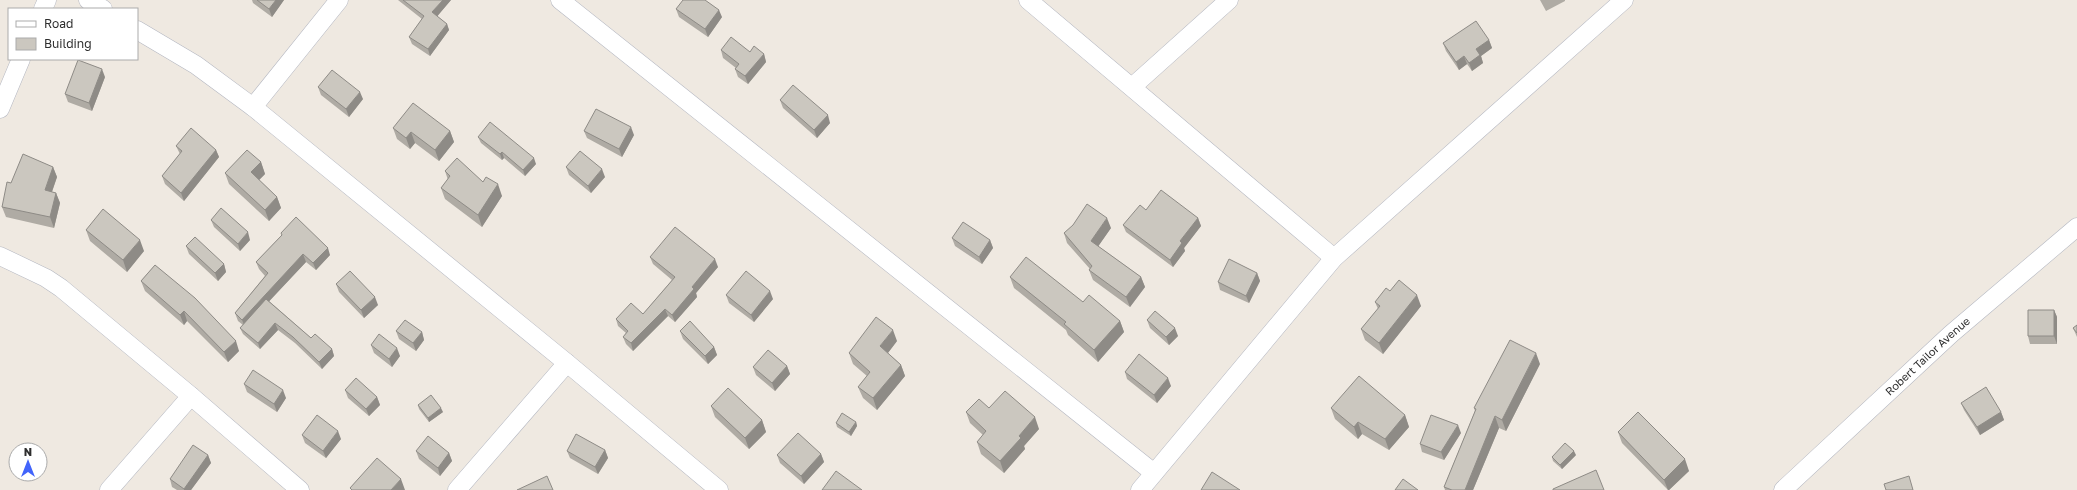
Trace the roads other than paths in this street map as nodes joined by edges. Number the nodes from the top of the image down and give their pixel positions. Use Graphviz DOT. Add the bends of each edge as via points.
graph roads {
  1 [pos="88,0"];
  2 [pos="339,0"];
  3 [pos="560,0"];
  4 [pos="1028,0"];
  5 [pos="1230,0"];
  6 [pos="1624,0"];
  7 [pos="101,8"];
  8 [pos="138,31"];
  9 [pos="21,60"];
  10 [pos="1132,87"];
  11 [pos="253,107"];
  12 [pos="0,109"];
  13 [pos="2077,227"];
  14 [pos="0,256"];
  15 [pos="1334,258"];
  16 [pos="567,363"];
  17 [pos="191,396"];
  18 [pos="1154,473"];
  19 [pos="109,490"];
  20 [pos="300,490"];
  21 [pos="457,490"];
  22 [pos="719,490"];
  23 [pos="1140,490"];
  24 [pos="1783,490"];
  1 -- 7 [label="street"];
  2 -- 11 [label="street"];
  3 -- 18 [label="street"];
  4 -- 10 [label="street"];
  5 -- 10 [label="street"];
  6 -- 15 [label="street"];
  8 -- 11 [label="street" via="196,65"];
  9 -- 12 [label="street"];
  10 -- 15 [label="street"];
  11 -- 16 [label="street"];
  13 -- 24 [label="street, Robert Tailor Avenue" via="1951,334"];
  14 -- 17 [label="street" via="61,288"];
  15 -- 18 [label="street"];
  16 -- 21 [label="street"];
  16 -- 22 [label="street"];
  17 -- 19 [label="street"];
  17 -- 20 [label="street"];
  18 -- 23 [label="street"];
}
